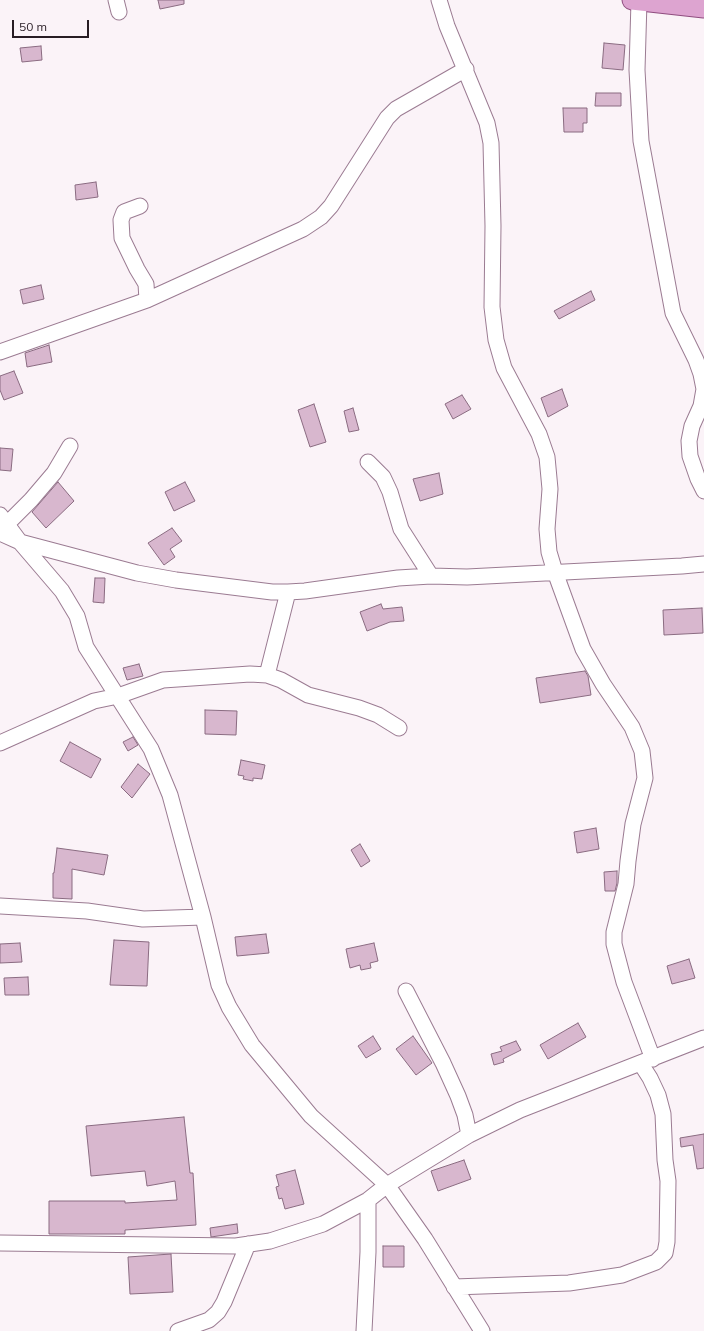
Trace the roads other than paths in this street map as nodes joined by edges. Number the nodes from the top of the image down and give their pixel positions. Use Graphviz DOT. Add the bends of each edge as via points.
graph roads {
  1 [pos="439,0"];
  2 [pos="636,1"];
  3 [pos="704,8"];
  4 [pos="466,69"];
  5 [pos="140,206"];
  6 [pos="147,300"];
  7 [pos="0,352"];
  8 [pos="70,446"];
  9 [pos="368,462"];
  10 [pos="704,491"];
  11 [pos="2,524"];
  12 [pos="20,542"];
  13 [pos="704,564"];
  14 [pos="555,572"];
  15 [pos="431,576"];
  16 [pos="288,592"];
  17 [pos="267,675"];
  18 [pos="118,696"];
  19 [pos="399,728"];
  20 [pos="0,743"];
  21 [pos="0,906"];
  22 [pos="202,917"];
  23 [pos="406,991"];
  24 [pos="704,1038"];
  25 [pos="647,1061"];
  26 [pos="469,1135"];
  27 [pos="387,1185"];
  28 [pos="368,1200"];
  29 [pos="0,1243"];
  30 [pos="248,1244"];
  31 [pos="454,1287"];
  32 [pos="178,1331"];
  33 [pos="364,1331"];
  34 [pos="482,1331"];
  1 -- 4 [label="street"];
  2 -- 3 [label="main road"];
  2 -- 10 [label="street" via="641,141 673,313 696,360 704,389 689,441 690,456"];
  4 -- 6 [label="street" via="396,110 387,118 331,206 321,217 303,229"];
  4 -- 14 [label="street" via="487,123 491,143 492,307 496,340 504,368 539,434 547,457 550,488 547,529 549,552"];
  5 -- 6 [label="street" via="124,212 121,220 122,238 146,284"];
  6 -- 7 [label="street"];
  8 -- 11 [label="street" via="54,473 31,500"];
  9 -- 15 [label="street" via="383,477 401,529"];
  11 -- 12 [label="street"];
  12 -- 16 [label="street" via="137,573 176,580"];
  12 -- 18 [label="street" via="66,598 77,616 86,647"];
  13 -- 14 [label="street"];
  14 -- 15 [label="street" via="467,577"];
  14 -- 25 [label="street" via="583,649 632,727 642,751 645,778 633,824 626,884 616,920 614,944"];
  15 -- 16 [label="street"];
  16 -- 17 [label="street"];
  17 -- 18 [label="street" via="162,680"];
  17 -- 19 [label="street" via="308,696 378,715"];
  18 -- 20 [label="street" via="94,701"];
  18 -- 22 [label="street" via="151,749 170,795"];
  21 -- 22 [label="street" via="86,911 143,919"];
  22 -- 27 [label="street" via="219,985 252,1045 311,1116"];
  23 -- 26 [label="street" via="458,1096"];
  24 -- 25 [label="street"];
  25 -- 26 [label="street" via="520,1110"];
  25 -- 31 [label="street" via="650,1078 664,1114 668,1181 665,1253 656,1262 622,1275 569,1282"];
  26 -- 27 [label="street"];
  27 -- 28 [label="street"];
  27 -- 31 [label="street" via="425,1238"];
  28 -- 30 [label="street" via="323,1224"];
  28 -- 33 [label="street"];
  29 -- 30 [label="street" via="236,1246"];
  30 -- 32 [label="street" via="218,1312 209,1320"];
  31 -- 34 [label="street"];
}
